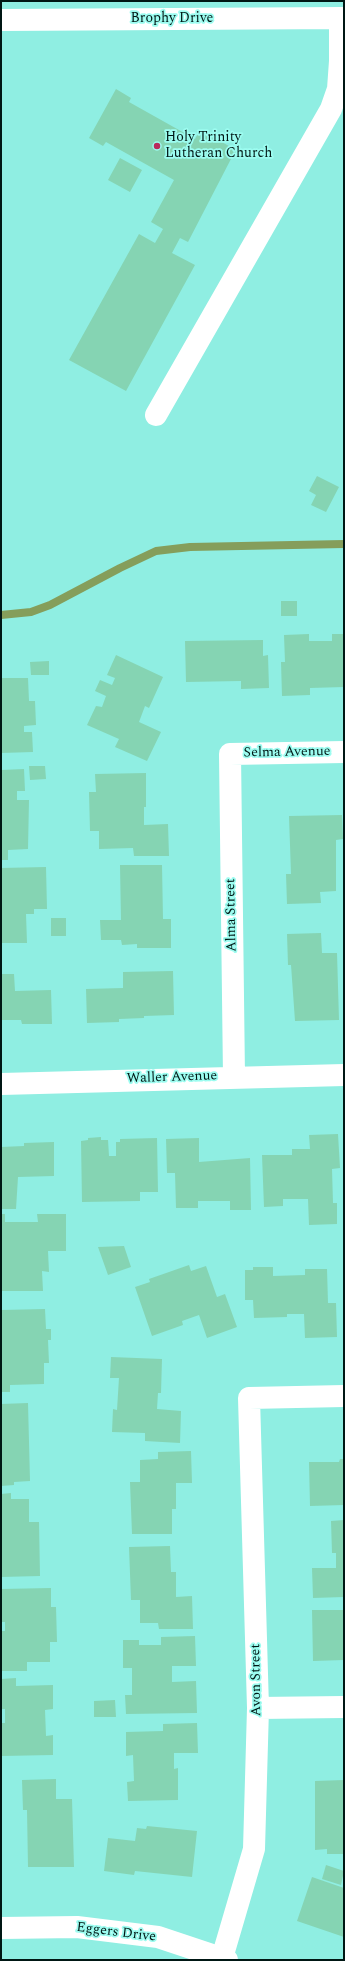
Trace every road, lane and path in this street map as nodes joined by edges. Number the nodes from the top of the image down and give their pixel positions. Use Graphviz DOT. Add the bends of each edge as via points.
graph roads {
  1 [pos="342,18"];
  2 [pos="1,20"];
  3 [pos="156,415"];
  4 [pos="344,752"];
  5 [pos="230,754"];
  6 [pos="344,1075"];
  7 [pos="234,1077"];
  8 [pos="1,1084"];
  9 [pos="344,1396"];
  10 [pos="344,1707"];
  11 [pos="258,1708"];
  12 [pos="1,1928"];
  13 [pos="225,1959"];
  1 -- 2 [label="street, Brophy Drive"];
  1 -- 3 [label="street" via="338,89 330,109"];
  4 -- 5 [label="street, Selma Avenue"];
  5 -- 7 [label="street, Alma Street"];
  6 -- 7 [label="street, Waller Avenue"];
  7 -- 8 [label="street, Waller Avenue"];
  9 -- 11 [label="street, Avon Street" via="249,1398"];
  10 -- 11 [label="street"];
  11 -- 13 [label="street, Avon Street" via="254,1849"];
  12 -- 13 [label="street, Eggers Drive" via="77,1926 158,1937"];
}
